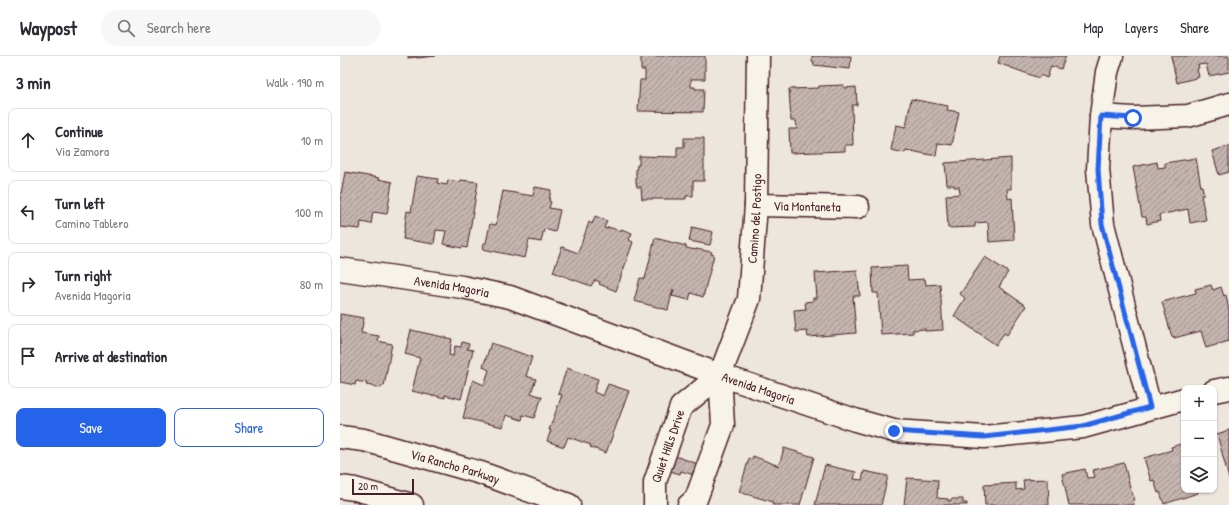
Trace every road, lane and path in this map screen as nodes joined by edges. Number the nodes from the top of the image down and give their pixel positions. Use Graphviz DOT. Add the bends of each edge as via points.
graph roads {
  1 [pos="758,56"];
  2 [pos="1112,56"];
  3 [pos="1229,104"];
  4 [pos="1101,116"];
  5 [pos="756,205"];
  6 [pos="858,207"];
  7 [pos="340,269"];
  8 [pos="720,375"];
  9 [pos="1229,388"];
  10 [pos="1217,390"];
  11 [pos="1181,400"];
  12 [pos="1150,407"];
  13 [pos="340,437"];
  14 [pos="340,487"];
  15 [pos="412,505"];
  16 [pos="569,505"];
  17 [pos="655,505"];
  18 [pos="690,505"];
  1 -- 5 [label="street, Camino del Postigo"];
  2 -- 4 [label="street" via="1107,72"];
  3 -- 4 [label="street" via="1188,116"];
  4 -- 12 [label="street" via="1098,169 1102,224"];
  5 -- 6 [label="street, Via Montaneta"];
  5 -- 8 [label="street, Camino del Postigo" via="749,299"];
  7 -- 8 [label="street, Avenida Magoria" via="462,287 510,297"];
  8 -- 12 [label="street, Avenida Magoria" via="894,431 984,437 1083,426"];
  8 -- 17 [label="street, Quiet Hills Drive" via="681,407 654,482"];
  8 -- 18 [label="street" via="723,425 696,499"];
  9 -- 10 [label="street"];
  11 -- 12 [label="street, Avenida Magoria"];
  13 -- 16 [label="street, Via Rancho Parkway" via="364,440 481,473"];
  14 -- 15 [label="street"];
}
